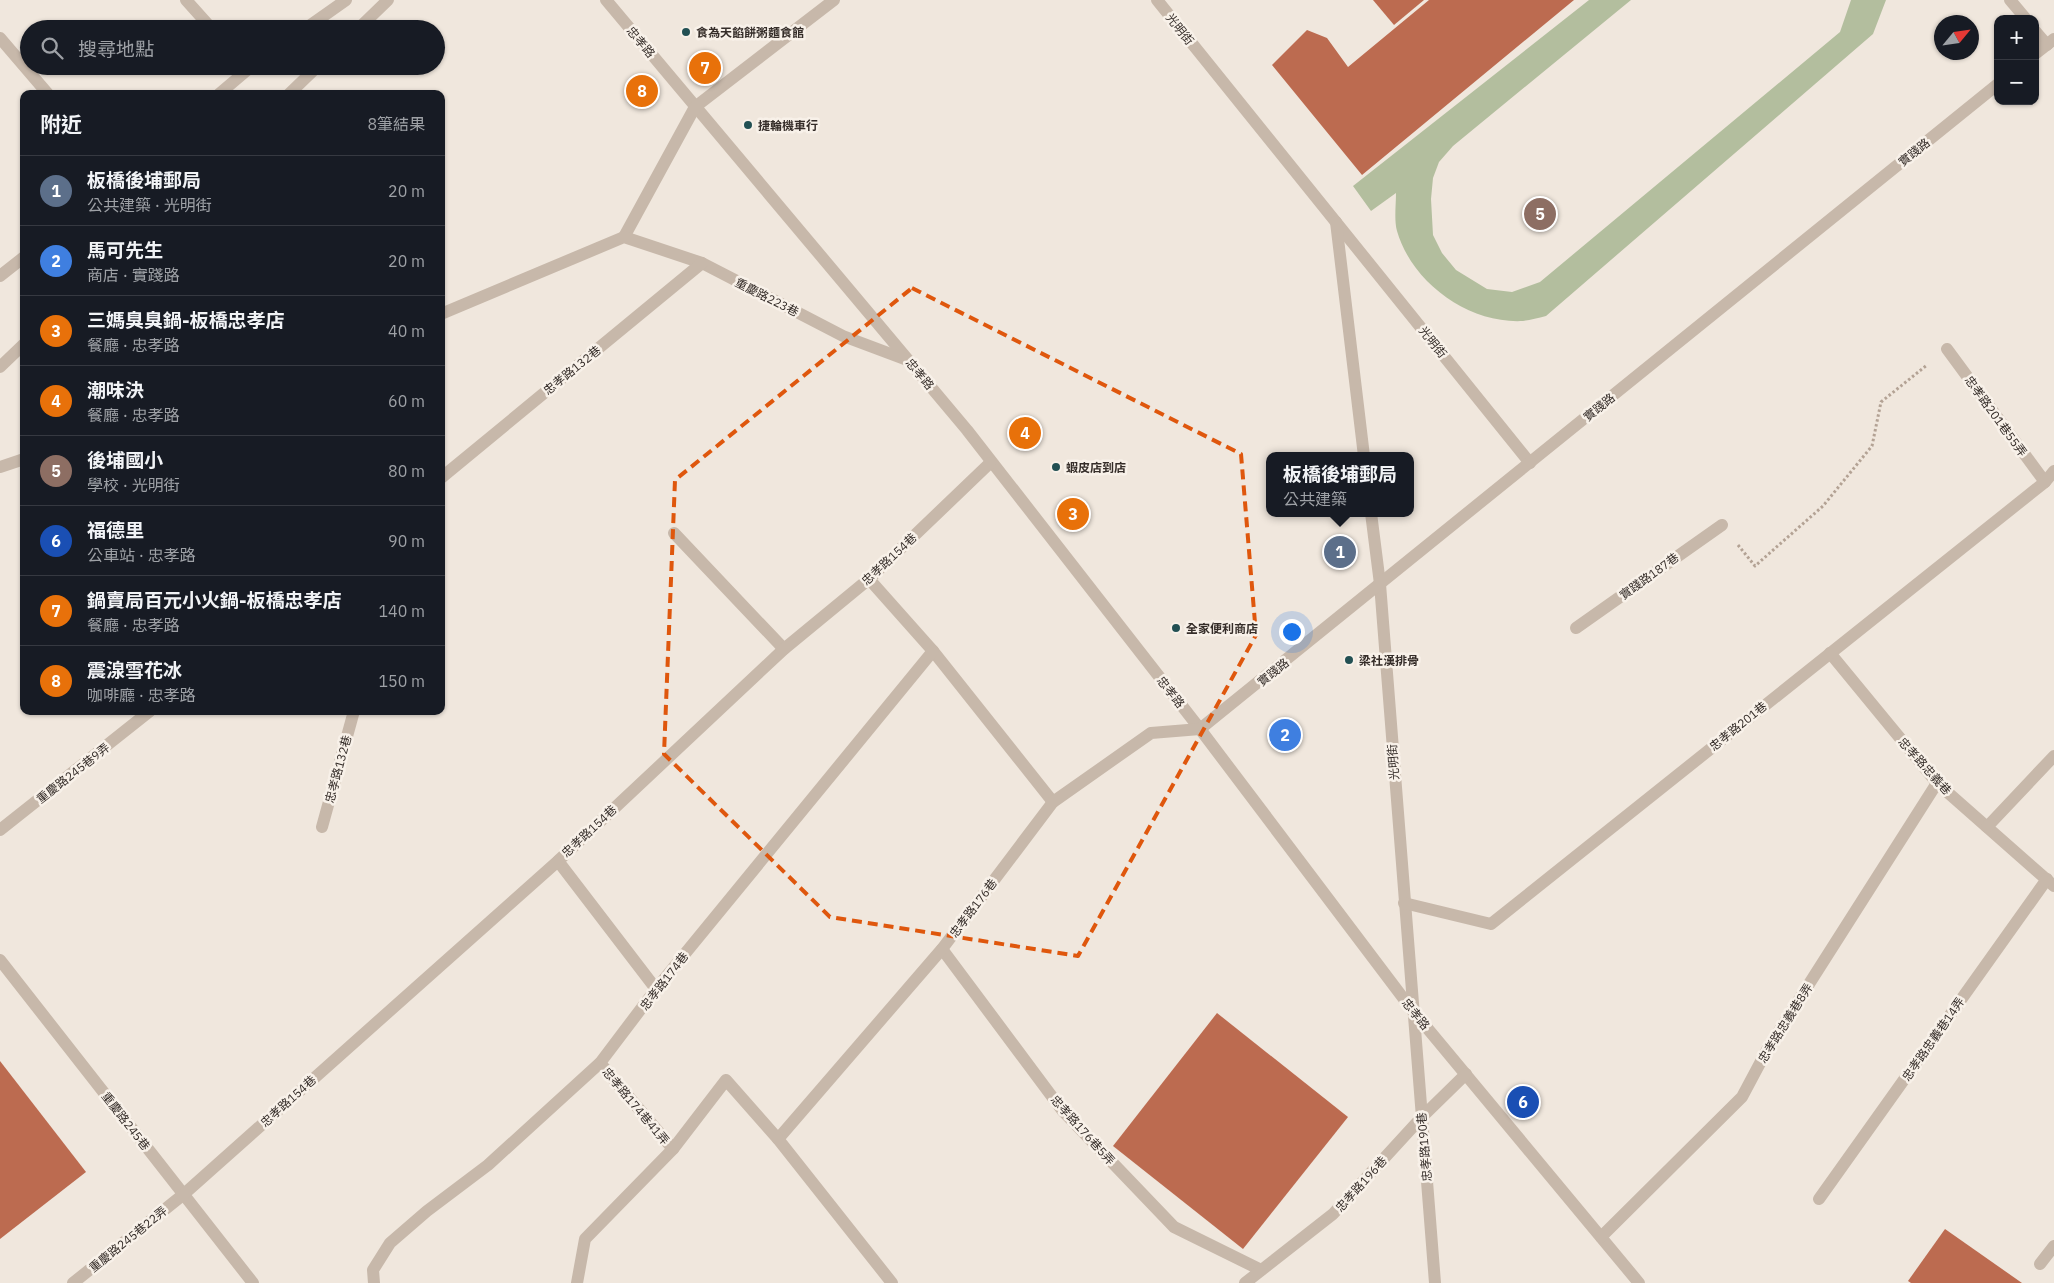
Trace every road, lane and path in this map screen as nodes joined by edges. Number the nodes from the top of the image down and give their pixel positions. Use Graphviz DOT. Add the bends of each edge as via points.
graph roads {
  1 [pos="186,0"];
  2 [pos="346,0"];
  3 [pos="388,0"];
  4 [pos="606,0"];
  5 [pos="834,0"];
  6 [pos="1157,0"];
  7 [pos="2010,0"];
  8 [pos="2023,15"];
  9 [pos="204,20"];
  10 [pos="318,20"];
  11 [pos="367,20"];
  12 [pos="2039,34"];
  13 [pos="0,38"];
  14 [pos="2050,42"];
  15 [pos="2039,51"];
  16 [pos="20,61"];
  17 [pos="32,75"];
  18 [pos="239,75"];
  19 [pos="309,75"];
  20 [pos="1994,87"];
  21 [pos="45,90"];
  22 [pos="223,90"];
  23 [pos="293,90"];
  24 [pos="695,107"];
  25 [pos="1336,221"];
  26 [pos="624,237"];
  27 [pos="20,260"];
  28 [pos="702,263"];
  29 [pos="0,276"];
  30 [pos="445,312"];
  31 [pos="20,348"];
  32 [pos="1947,349"];
  33 [pos="908,360"];
  34 [pos="0,367"];
  35 [pos="1364,452"];
  36 [pos="20,460"];
  37 [pos="990,463"];
  38 [pos="1530,463"];
  39 [pos="0,467"];
  40 [pos="2054,471"];
  41 [pos="445,475"];
  42 [pos="2044,482"];
  43 [pos="1372,517"];
  44 [pos="1722,525"];
  45 [pos="674,533"];
  46 [pos="869,578"];
  47 [pos="1380,584"];
  48 [pos="1576,628"];
  49 [pos="784,649"];
  50 [pos="933,651"];
  51 [pos="1830,653"];
  52 [pos="145,715"];
  53 [pos="353,715"];
  54 [pos="1200,729"];
  55 [pos="2054,756"];
  56 [pos="1937,783"];
  57 [pos="1052,802"];
  58 [pos="322,827"];
  59 [pos="1986,827"];
  60 [pos="0,830"];
  61 [pos="558,861"];
  62 [pos="2050,883"];
  63 [pos="1404,903"];
  64 [pos="942,949"];
  65 [pos="0,960"];
  66 [pos="656,989"];
  67 [pos="1413,1011"];
  68 [pos="600,1064"];
  69 [pos="1466,1074"];
  70 [pos="1421,1118"];
  71 [pos="778,1139"];
  72 [pos="673,1149"];
  73 [pos="184,1194"];
  74 [pos="1819,1199"];
  75 [pos="1601,1237"];
  76 [pos="2054,1246"];
  77 [pos="2040,1264"];
  78 [pos="1261,1270"];
  79 [pos="73,1283"];
  80 [pos="253,1283"];
  81 [pos="374,1283"];
  82 [pos="577,1283"];
  83 [pos="892,1283"];
  84 [pos="1245,1283"];
  85 [pos="1435,1283"];
  86 [pos="1639,1283"];
  1 -- 9 [label="street"];
  2 -- 10 [label="street"];
  3 -- 11 [label="street"];
  4 -- 24 [label="street, 忠孝路"];
  5 -- 24 [label="street"];
  6 -- 25 [label="street, 光明街"];
  7 -- 8 [label="street"];
  12 -- 14 [label="street"];
  13 -- 16 [label="street"];
  14 -- 15 [label="street"];
  17 -- 21 [label="street"];
  18 -- 22 [label="street"];
  19 -- 23 [label="street"];
  20 -- 38 [label="street, 實踐路"];
  24 -- 26 [label="street"];
  24 -- 33 [label="street, 忠孝路"];
  25 -- 35 [label="street"];
  25 -- 38 [label="street, 光明街"];
  26 -- 28 [label="street, 重慶路223巷"];
  26 -- 30 [label="street"];
  27 -- 29 [label="street"];
  28 -- 33 [label="street, 重慶路223巷" via="843,336"];
  28 -- 41 [label="street, 忠孝路132巷"];
  31 -- 34 [label="street"];
  32 -- 42 [label="street, 忠孝路201巷55弄"];
  32 -- 44 [label="path" via="1881,402 1872,446 1823,506 1755,566"];
  33 -- 37 [label="street, 忠孝路" via="967,430"];
  36 -- 39 [label="street"];
  37 -- 46 [label="street, 忠孝路154巷"];
  37 -- 54 [label="street, 忠孝路"];
  38 -- 47 [label="street, 實踐路"];
  40 -- 42 [label="street, 忠孝路201巷"];
  42 -- 51 [label="street, 忠孝路201巷"];
  43 -- 47 [label="street, 光明街"];
  44 -- 48 [label="street, 實踐路187巷"];
  45 -- 49 [label="street"];
  46 -- 49 [label="street, 忠孝路154巷"];
  46 -- 50 [label="street"];
  47 -- 54 [label="street, 實踐路"];
  47 -- 63 [label="street, 光明街"];
  49 -- 61 [label="street, 忠孝路154巷"];
  50 -- 57 [label="street"];
  50 -- 66 [label="street, 忠孝路174巷"];
  51 -- 56 [label="street, 忠孝路忠義巷"];
  51 -- 63 [label="street, 忠孝路201巷" via="1491,924"];
  52 -- 60 [label="street, 重慶路245巷9弄"];
  53 -- 58 [label="street, 忠孝路132巷"];
  54 -- 57 [label="street, 忠孝路176巷" via="1151,733"];
  54 -- 67 [label="street, 忠孝路"];
  55 -- 59 [label="street"];
  56 -- 59 [label="street, 忠孝路忠義巷"];
  56 -- 75 [label="street, 忠孝路忠義巷8弄" via="1767,1050 1742,1097"];
  57 -- 64 [label="street, 忠孝路176巷"];
  59 -- 62 [label="street, 忠孝路忠義巷"];
  61 -- 66 [label="street"];
  61 -- 73 [label="street, 忠孝路154巷"];
  62 -- 74 [label="street, 忠孝路忠義巷14弄"];
  63 -- 67 [label="street, 光明街"];
  64 -- 71 [label="street, 忠孝路176巷"];
  64 -- 78 [label="street, 忠孝路176巷5弄" via="1062,1110 1174,1227"];
  65 -- 73 [label="street, 重慶路245巷"];
  66 -- 68 [label="street, 忠孝路174巷"];
  67 -- 69 [label="street, 忠孝路"];
  67 -- 70 [label="street, 忠孝路190巷"];
  68 -- 72 [label="street, 忠孝路174巷41弄"];
  68 -- 81 [label="street, 忠孝路174巷" via="488,1166 390,1243 373,1270"];
  69 -- 70 [label="street, 忠孝路196巷"];
  69 -- 75 [label="street, 忠孝路"];
  70 -- 78 [label="street, 忠孝路196巷" via="1333,1214"];
  70 -- 85 [label="street, 忠孝路190巷"];
  71 -- 72 [label="street" via="726,1080"];
  71 -- 83 [label="street"];
  72 -- 82 [label="street" via="584,1239"];
  73 -- 79 [label="street, 重慶路245巷22弄"];
  73 -- 80 [label="street, 重慶路245巷"];
  75 -- 86 [label="street, 忠孝路"];
  76 -- 77 [label="street"];
  78 -- 84 [label="street, 忠孝路196巷"];
}
